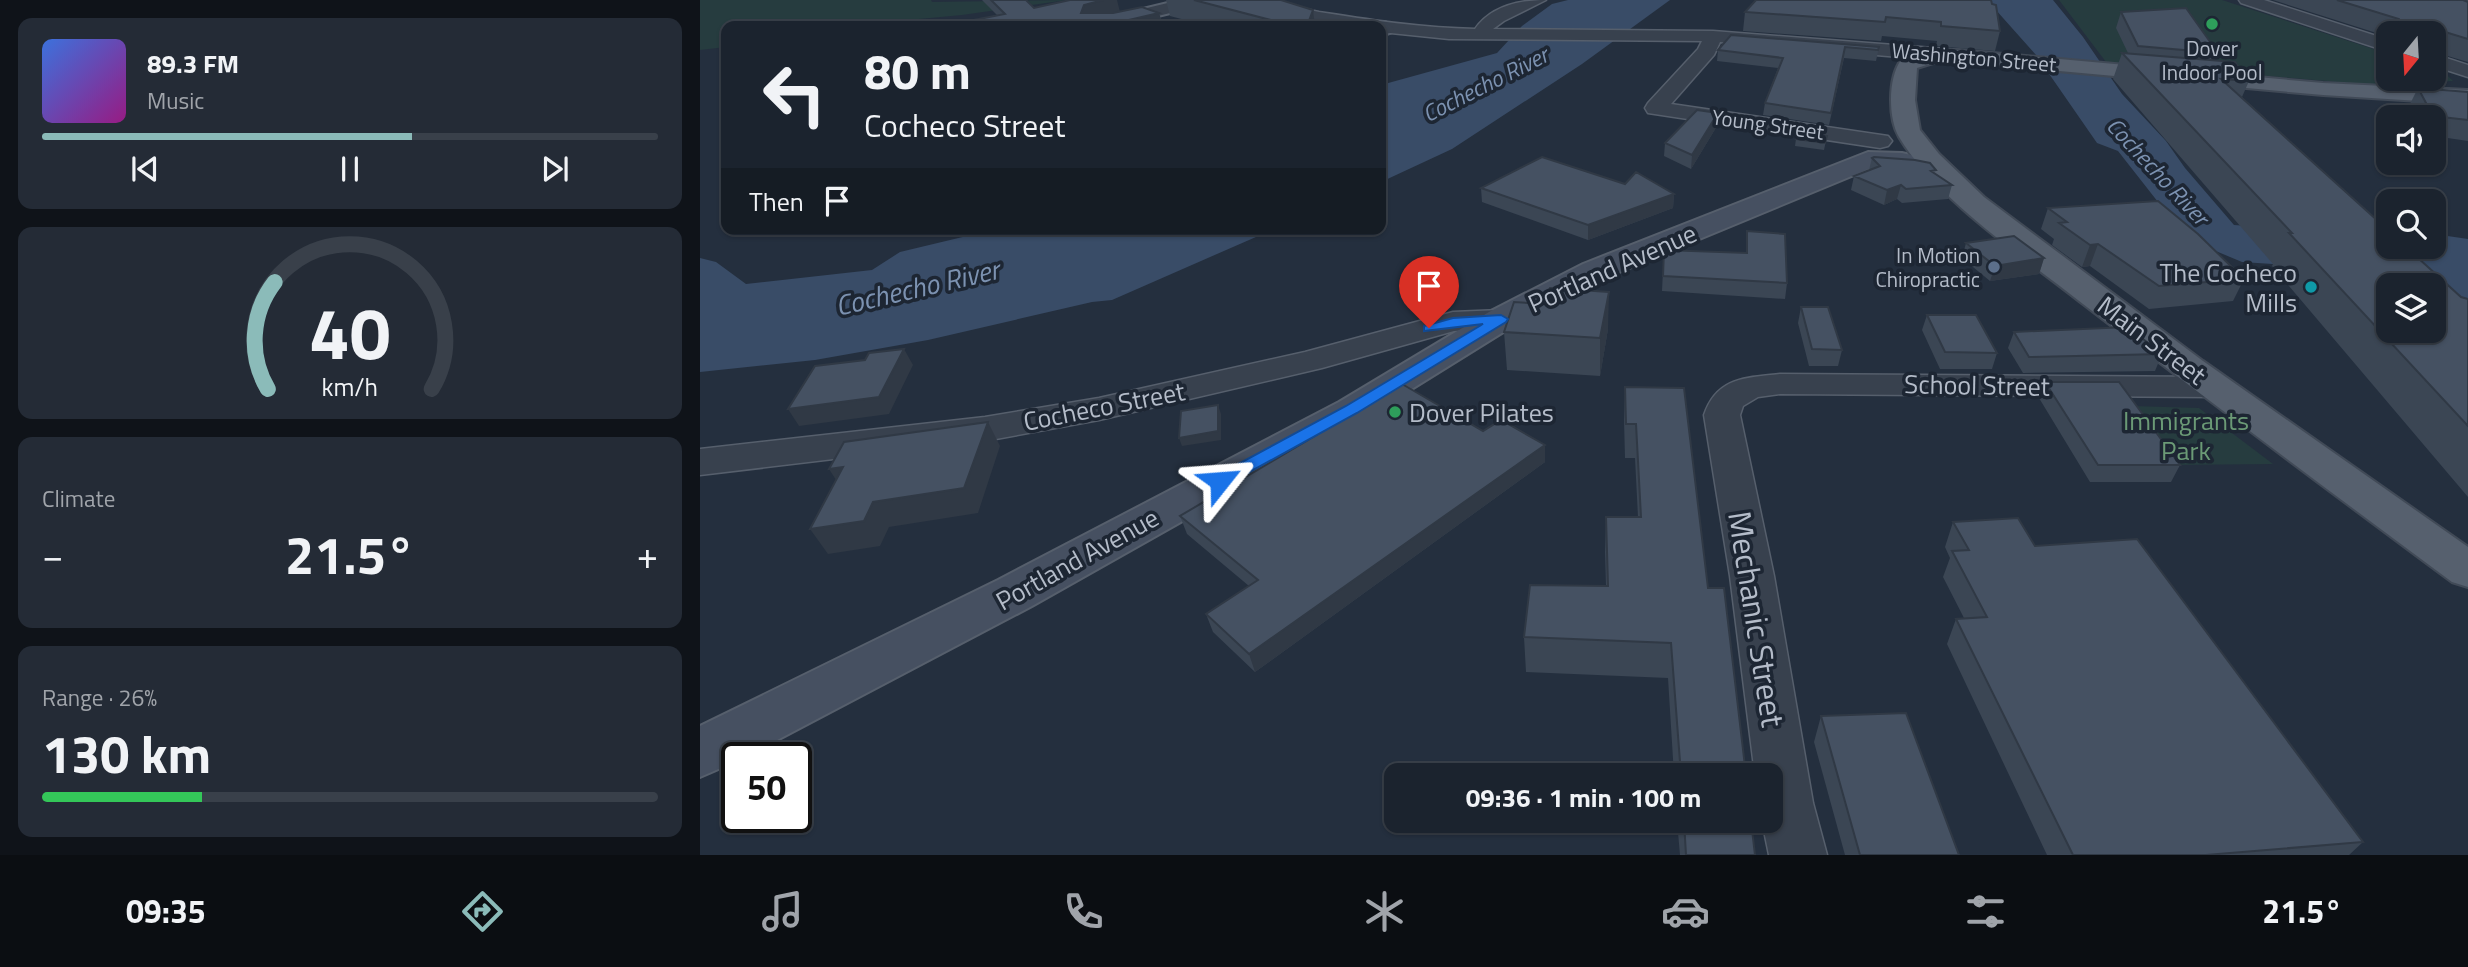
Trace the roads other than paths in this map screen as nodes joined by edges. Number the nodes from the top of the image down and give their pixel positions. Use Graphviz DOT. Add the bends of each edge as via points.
graph roads {
  1 [pos="1201,0"];
  2 [pos="1259,0"];
  3 [pos="1538,0"];
  4 [pos="2247,0"];
  5 [pos="2272,3"];
  6 [pos="1116,21"];
  7 [pos="1342,21"];
  8 [pos="1386,29"];
  9 [pos="1480,34"];
  10 [pos="1636,34"];
  11 [pos="1713,36"];
  12 [pos="2376,41"];
  13 [pos="1864,49"];
  14 [pos="1959,55"];
  15 [pos="1908,64"];
  16 [pos="2446,64"];
  17 [pos="2468,71"];
  18 [pos="2468,97"];
  19 [pos="1909,134"];
  20 [pos="1874,150"];
  21 [pos="1939,169"];
  22 [pos="1501,319"];
  23 [pos="2215,387"];
  24 [pos="1740,392"];
  25 [pos="700,462"];
  26 [pos="2468,570"];
  27 [pos="700,754"];
  28 [pos="1797,855"];
  1 -- 6 [label="street"];
  2 -- 7 [label="street, Washington Street"];
  3 -- 9 [label="street" via="1495,20"];
  4 -- 5 [label="street"];
  5 -- 12 [label="street"];
  8 -- 9 [label="street, Washington Street"];
  9 -- 10 [label="street, Washington Street"];
  10 -- 11 [label="street, Washington Street"];
  11 -- 13 [label="street, Washington Street"];
  11 -- 20 [label="street, Young Street" via="1707,51 1656,108"];
  13 -- 14 [label="street, Washington Street"];
  13 -- 15 [label="street"];
  14 -- 15 [label="main road"];
  14 -- 18 [label="main road, Washington Street" via="2323,89"];
  15 -- 19 [label="main road" via="1904,114"];
  16 -- 17 [label="street"];
  19 -- 20 [label="main road, Portland Avenue" via="1885,137"];
  19 -- 21 [label="main road, Main Street"];
  20 -- 21 [label="main road, Portland Avenue"];
  20 -- 22 [label="main road, Portland Avenue" via="1594,271"];
  21 -- 23 [label="main road, Main Street" via="2032,249"];
  22 -- 25 [label="street, Cocheco Street" via="1453,322 1310,362 1074,413 871,444"];
  22 -- 27 [label="main road, Portland Avenue" via="1352,410 1016,593"];
  23 -- 24 [label="street, School Street" via="1780,384"];
  23 -- 26 [label="main road, Main Street"];
  24 -- 28 [label="street, Mechanic Street" via="1727,400 1722,415"];
}
